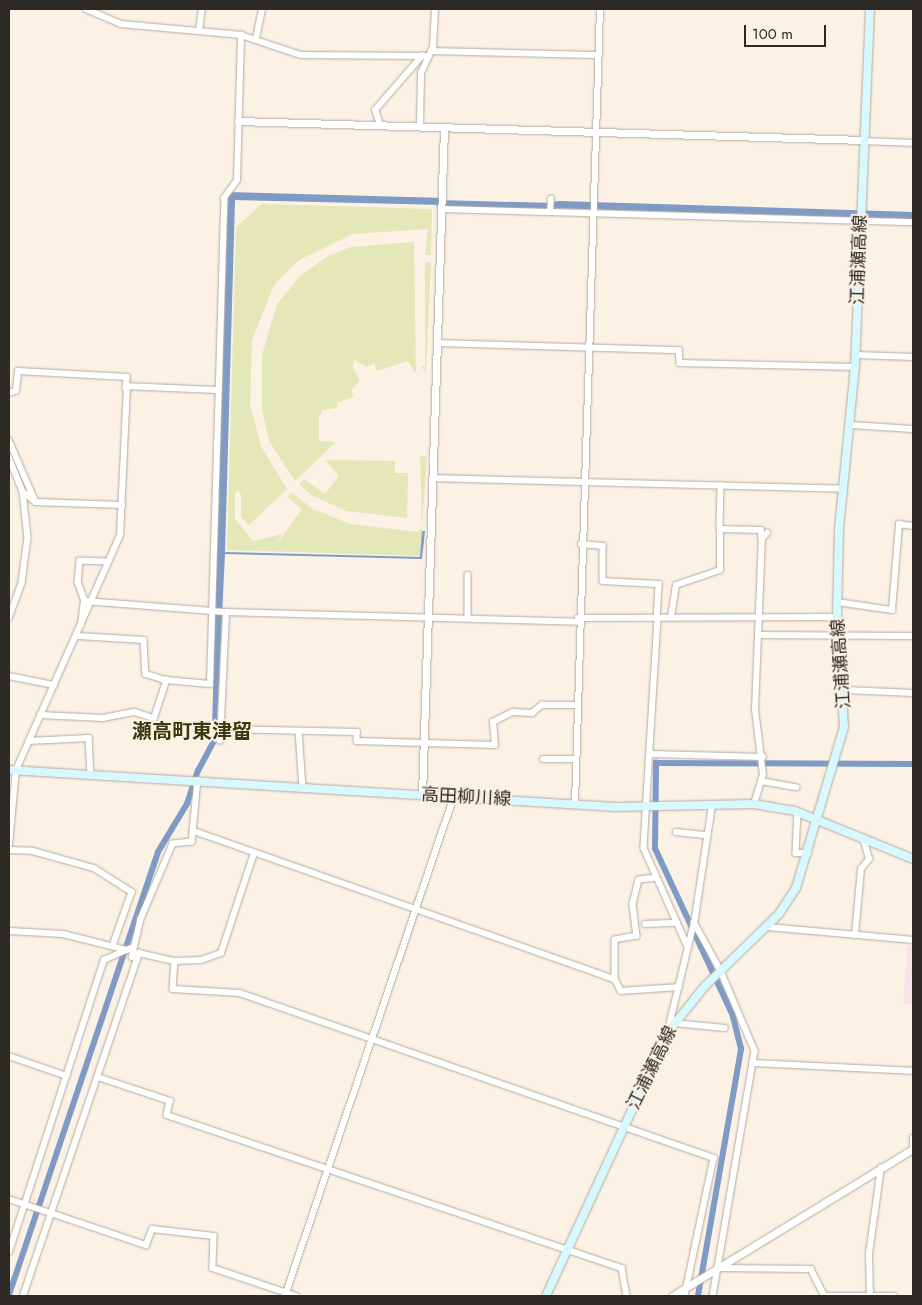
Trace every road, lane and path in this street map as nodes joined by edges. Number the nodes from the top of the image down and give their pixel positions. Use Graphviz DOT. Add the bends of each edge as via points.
graph roads {
  1 [pos="86,9"];
  2 [pos="202,9"];
  3 [pos="262,9"];
  4 [pos="435,9"];
  5 [pos="600,9"];
  6 [pos="870,9"];
  7 [pos="199,30"];
  8 [pos="241,34"];
  9 [pos="256,38"];
  10 [pos="427,54"];
  11 [pos="599,55"];
  12 [pos="238,121"];
  13 [pos="380,125"];
  14 [pos="420,126"];
  15 [pos="444,127"];
  16 [pos="595,131"];
  17 [pos="864,140"];
  18 [pos="913,143"];
  19 [pos="441,208"];
  20 [pos="593,212"];
  21 [pos="861,220"];
  22 [pos="913,222"];
  23 [pos="437,343"];
  24 [pos="588,347"];
  25 [pos="856,355"];
  26 [pos="913,357"];
  27 [pos="855,367"];
  28 [pos="126,388"];
  29 [pos="219,390"];
  30 [pos="9,392"];
  31 [pos="851,425"];
  32 [pos="913,428"];
  33 [pos="9,440"];
  34 [pos="9,457"];
  35 [pos="432,478"];
  36 [pos="584,481"];
  37 [pos="721,485"];
  38 [pos="841,489"];
  39 [pos="23,492"];
  40 [pos="36,502"];
  41 [pos="122,505"];
  42 [pos="913,526"];
  43 [pos="720,529"];
  44 [pos="767,533"];
  45 [pos="762,539"];
  46 [pos="581,544"];
  47 [pos="107,562"];
  48 [pos="468,575"];
  49 [pos="84,600"];
  50 [pos="838,602"];
  51 [pos="92,604"];
  52 [pos="212,611"];
  53 [pos="226,612"];
  54 [pos="759,614"];
  55 [pos="428,617"];
  56 [pos="671,617"];
  57 [pos="838,617"];
  58 [pos="9,618"];
  59 [pos="468,618"];
  60 [pos="658,618"];
  61 [pos="578,620"];
  62 [pos="79,634"];
  63 [pos="758,635"];
  64 [pos="839,636"];
  65 [pos="913,636"];
  66 [pos="9,676"];
  67 [pos="166,680"];
  68 [pos="54,685"];
  69 [pos="845,690"];
  70 [pos="913,694"];
  71 [pos="577,705"];
  72 [pos="40,714"];
  73 [pos="223,729"];
  74 [pos="299,731"];
  75 [pos="29,741"];
  76 [pos="220,741"];
  77 [pos="424,744"];
  78 [pos="651,754"];
  79 [pos="763,755"];
  80 [pos="543,759"];
  81 [pos="576,759"];
  82 [pos="13,770"];
  83 [pos="90,774"];
  84 [pos="762,778"];
  85 [pos="198,780"];
  86 [pos="796,787"];
  87 [pos="303,788"];
  88 [pos="422,795"];
  89 [pos="454,796"];
  90 [pos="575,804"];
  91 [pos="754,804"];
  92 [pos="712,805"];
  93 [pos="648,807"];
  94 [pos="798,812"];
  95 [pos="818,820"];
  96 [pos="194,831"];
  97 [pos="676,832"];
  98 [pos="708,835"];
  99 [pos="864,841"];
  100 [pos="9,845"];
  101 [pos="9,850"];
  102 [pos="254,853"];
  103 [pos="809,853"];
  104 [pos="913,859"];
  105 [pos="657,878"];
  106 [pos="416,911"];
  107 [pos="695,920"];
  108 [pos="678,923"];
  109 [pos="646,924"];
  110 [pos="768,927"];
  111 [pos="9,931"];
  112 [pos="855,935"];
  113 [pos="913,940"];
  114 [pos="689,945"];
  115 [pos="113,946"];
  116 [pos="129,949"];
  117 [pos="139,953"];
  118 [pos="175,961"];
  119 [pos="719,972"];
  120 [pos="615,979"];
  121 [pos="679,987"];
  122 [pos="674,1023"];
  123 [pos="725,1028"];
  124 [pos="668,1032"];
  125 [pos="371,1040"];
  126 [pos="9,1056"];
  127 [pos="752,1063"];
  128 [pos="913,1071"];
  129 [pos="67,1076"];
  130 [pos="98,1077"];
  131 [pos="625,1124"];
  132 [pos="913,1138"];
  133 [pos="913,1149"];
  134 [pos="328,1167"];
  135 [pos="881,1168"];
  136 [pos="9,1199"];
  137 [pos="24,1204"];
  138 [pos="48,1213"];
  139 [pos="569,1247"];
  140 [pos="9,1252"];
  141 [pos="716,1270"];
  142 [pos="691,1284"];
  143 [pos="285,1294"];
  144 [pos="23,1296"];
  145 [pos="296,1296"];
  146 [pos="546,1296"];
  147 [pos="626,1296"];
  148 [pos="672,1296"];
  149 [pos="686,1296"];
  150 [pos="713,1296"];
  151 [pos="841,1296"];
  152 [pos="870,1296"];
  153 [pos="894,1296"];
  1 -- 7 [label="street" via="121,24"];
  2 -- 7 [label="street"];
  3 -- 9 [label="street"];
  4 -- 10 [label="street"];
  5 -- 11 [label="street"];
  6 -- 17 [label="main road, 江浦瀬高線"];
  7 -- 8 [label="street"];
  8 -- 9 [label="street"];
  8 -- 12 [label="street"];
  9 -- 10 [label="street" via="300,55"];
  10 -- 11 [label="street"];
  10 -- 13 [label="street" via="375,110"];
  10 -- 14 [label="street" via="421,72"];
  11 -- 16 [label="street"];
  12 -- 13 [label="street"];
  12 -- 29 [label="street" via="237,180 225,191 224,198"];
  13 -- 14 [label="street"];
  14 -- 15 [label="street"];
  15 -- 16 [label="street"];
  15 -- 19 [label="street"];
  16 -- 17 [label="street"];
  16 -- 20 [label="street"];
  17 -- 18 [label="street"];
  17 -- 21 [label="main road, 江浦瀬高線"];
  19 -- 20 [label="street" via="551,205"];
  19 -- 23 [label="street"];
  20 -- 21 [label="street"];
  20 -- 24 [label="street"];
  21 -- 22 [label="street"];
  21 -- 25 [label="main road, 江浦瀬高線"];
  23 -- 24 [label="street"];
  23 -- 35 [label="street"];
  24 -- 27 [label="street" via="679,350 680,363"];
  24 -- 36 [label="street"];
  25 -- 26 [label="street"];
  25 -- 27 [label="main road, 江浦瀬高線"];
  27 -- 31 [label="main road, 江浦瀬高線"];
  28 -- 29 [label="street"];
  28 -- 30 [label="street" via="127,377 25,371 18,372 16,391"];
  28 -- 41 [label="street"];
  29 -- 52 [label="street"];
  31 -- 32 [label="street"];
  31 -- 38 [label="main road, 江浦瀬高線"];
  33 -- 40 [label="street"];
  34 -- 39 [label="street"];
  35 -- 36 [label="street"];
  35 -- 55 [label="street"];
  36 -- 37 [label="street"];
  36 -- 46 [label="street"];
  37 -- 38 [label="street"];
  37 -- 43 [label="street"];
  38 -- 50 [label="main road, 江浦瀬高線"];
  39 -- 40 [label="street"];
  39 -- 58 [label="street" via="28,553"];
  40 -- 41 [label="street"];
  41 -- 47 [label="street" via="120,535"];
  42 -- 50 [label="street" via="899,524 892,610"];
  43 -- 45 [label="street" via="761,530"];
  43 -- 56 [label="street" via="720,570 676,585"];
  44 -- 45 [label="street"];
  45 -- 54 [label="street"];
  46 -- 60 [label="street" via="603,546 603,581 659,584"];
  46 -- 61 [label="street"];
  47 -- 49 [label="street" via="80,561 78,582"];
  47 -- 51 [label="street"];
  48 -- 59 [label="street"];
  49 -- 51 [label="street"];
  49 -- 62 [label="street"];
  50 -- 57 [label="main road, 江浦瀬高線"];
  51 -- 52 [label="street"];
  51 -- 62 [label="street"];
  52 -- 53 [label="street"];
  52 -- 67 [label="street" via="210,684"];
  53 -- 55 [label="street"];
  53 -- 73 [label="street"];
  54 -- 56 [label="street"];
  54 -- 57 [label="street"];
  54 -- 63 [label="street"];
  55 -- 59 [label="street"];
  55 -- 77 [label="street"];
  56 -- 60 [label="street"];
  57 -- 64 [label="main road, 江浦瀬高線"];
  59 -- 61 [label="street"];
  60 -- 61 [label="street"];
  60 -- 78 [label="street"];
  61 -- 71 [label="street"];
  62 -- 67 [label="street" via="144,640 146,674"];
  62 -- 68 [label="street"];
  63 -- 64 [label="street"];
  63 -- 79 [label="street" via="755,726"];
  64 -- 65 [label="street"];
  64 -- 69 [label="main road, 江浦瀬高線"];
  66 -- 68 [label="street"];
  67 -- 72 [label="street" via="154,718 134,712 103,718"];
  68 -- 72 [label="street"];
  69 -- 70 [label="street"];
  69 -- 95 [label="main road, 江浦瀬高線" via="844,727"];
  71 -- 77 [label="street" via="542,705 532,712 513,712 493,722 495,745"];
  71 -- 81 [label="street"];
  72 -- 75 [label="street"];
  73 -- 74 [label="street"];
  73 -- 76 [label="street"];
  74 -- 77 [label="street" via="357,732 357,741"];
  74 -- 87 [label="street"];
  75 -- 82 [label="street"];
  75 -- 83 [label="street" via="89,738"];
  77 -- 88 [label="street"];
  78 -- 79 [label="street"];
  78 -- 93 [label="street"];
  79 -- 84 [label="street"];
  80 -- 81 [label="street"];
  81 -- 90 [label="street"];
  82 -- 83 [label="main road, 高田柳川線"];
  82 -- 100 [label="street"];
  83 -- 85 [label="main road, 高田柳川線"];
  84 -- 86 [label="street"];
  84 -- 91 [label="street"];
  85 -- 87 [label="main road, 高田柳川線"];
  85 -- 96 [label="street"];
  87 -- 88 [label="main road, 高田柳川線"];
  88 -- 89 [label="main road, 高田柳川線"];
  89 -- 90 [label="main road, 高田柳川線"];
  89 -- 106 [label="street"];
  90 -- 93 [label="main road, 高田柳川線"];
  91 -- 92 [label="main road, 高田柳川線"];
  91 -- 94 [label="main road, 高田柳川線"];
  92 -- 93 [label="main road, 高田柳川線"];
  92 -- 98 [label="street"];
  93 -- 105 [label="street" via="644,848"];
  94 -- 95 [label="main road, 高田柳川線"];
  94 -- 103 [label="street" via="796,853"];
  95 -- 99 [label="main road, 高田柳川線"];
  95 -- 103 [label="main road, 江浦瀬高線"];
  96 -- 102 [label="street"];
  96 -- 116 [label="street" via="192,842 173,844"];
  97 -- 98 [label="street"];
  98 -- 107 [label="street"];
  99 -- 104 [label="main road, 高田柳川線"];
  99 -- 112 [label="street" via="869,859 861,868"];
  101 -- 115 [label="street" via="33,851 94,868 132,892"];
  102 -- 106 [label="street"];
  102 -- 118 [label="street" via="221,953 200,960"];
  103 -- 110 [label="main road, 江浦瀬高線" via="791,897"];
  105 -- 108 [label="street"];
  105 -- 120 [label="street" via="638,880 633,904 637,936 615,940"];
  106 -- 120 [label="street"];
  106 -- 125 [label="street"];
  107 -- 114 [label="street"];
  107 -- 119 [label="street"];
  108 -- 109 [label="street"];
  108 -- 114 [label="street"];
  110 -- 112 [label="street"];
  110 -- 119 [label="main road, 江浦瀬高線"];
  111 -- 115 [label="street" via="64,934"];
  112 -- 113 [label="street"];
  114 -- 121 [label="street"];
  115 -- 116 [label="street"];
  116 -- 117 [label="street" via="132,957"];
  116 -- 129 [label="street" via="104,960"];
  117 -- 118 [label="street"];
  117 -- 130 [label="street"];
  118 -- 125 [label="street" via="173,989 240,993"];
  119 -- 122 [label="main road, 江浦瀬高線"];
  119 -- 127 [label="street" via="755,1051"];
  120 -- 121 [label="street" via="621,991"];
  121 -- 124 [label="street"];
  122 -- 123 [label="street"];
  122 -- 124 [label="main road, 江浦瀬高線"];
  124 -- 131 [label="main road, 江浦瀬高線"];
  125 -- 131 [label="street"];
  125 -- 134 [label="street"];
  126 -- 129 [label="street"];
  127 -- 128 [label="street"];
  127 -- 141 [label="street"];
  129 -- 137 [label="street"];
  130 -- 134 [label="street" via="170,1101 167,1115"];
  130 -- 138 [label="street"];
  131 -- 139 [label="main road, 江浦瀬高線"];
  131 -- 142 [label="street" via="714,1158"];
  132 -- 133 [label="street"];
  133 -- 135 [label="street"];
  134 -- 139 [label="street"];
  134 -- 143 [label="street"];
  135 -- 141 [label="street"];
  135 -- 152 [label="street" via="869,1254"];
  136 -- 137 [label="street"];
  137 -- 138 [label="street"];
  137 -- 140 [label="street"];
  138 -- 143 [label="street" via="146,1245 152,1229 214,1236 213,1268"];
  138 -- 144 [label="street"];
  139 -- 146 [label="main road, 江浦瀬高線"];
  139 -- 147 [label="street" via="622,1268"];
  141 -- 142 [label="street"];
  141 -- 150 [label="street"];
  141 -- 151 [label="street" via="811,1269 825,1296"];
  142 -- 148 [label="street"];
  142 -- 149 [label="street"];
  143 -- 145 [label="street"];
  151 -- 152 [label="street"];
  152 -- 153 [label="street"];
}
